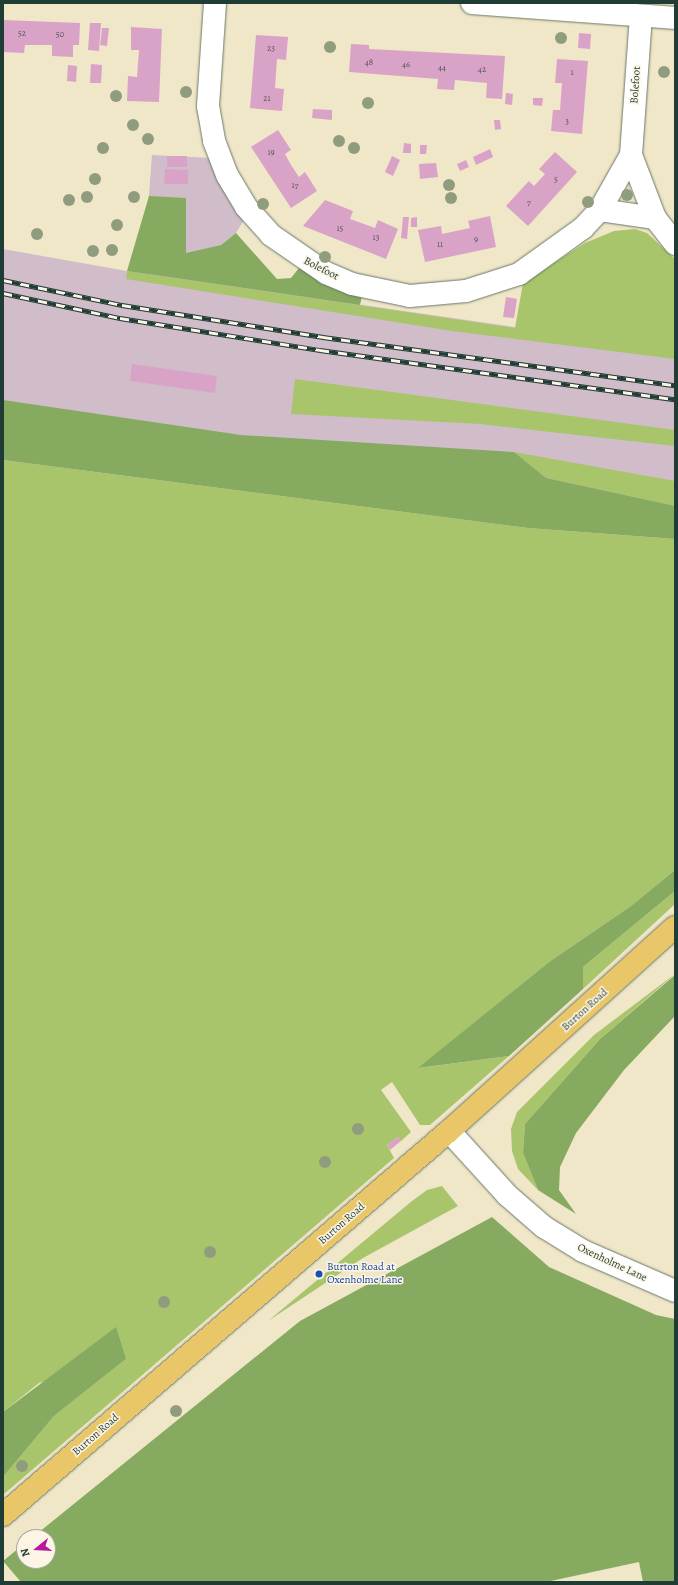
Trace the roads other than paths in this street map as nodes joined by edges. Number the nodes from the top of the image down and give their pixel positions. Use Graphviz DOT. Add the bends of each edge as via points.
graph roads {
  1 [pos="214,3"];
  2 [pos="472,3"];
  3 [pos="641,16"];
  4 [pos="675,18"];
  5 [pos="631,155"];
  6 [pos="600,210"];
  7 [pos="655,218"];
  8 [pos="675,244"];
  9 [pos="675,927"];
  10 [pos="449,1131"];
  11 [pos="675,1291"];
  12 [pos="3,1515"];
  1 -- 6 [label="street, Bolefoot" via="208,106 214,141 227,175 246,207 271,235 326,273 352,284 410,296 466,291 519,274 584,228"];
  2 -- 3 [label="street"];
  3 -- 4 [label="street"];
  3 -- 5 [label="street, Bolefoot"];
  5 -- 6 [label="street, Bolefoot"];
  5 -- 7 [label="street, Bolefoot"];
  6 -- 7 [label="street"];
  7 -- 8 [label="street, Bolefoot"];
  9 -- 10 [label="main road, Burton Road"];
  10 -- 11 [label="street, Oxenholme Lane" via="507,1195 544,1227 583,1251"];
  10 -- 12 [label="main road, Burton Road"];
}
